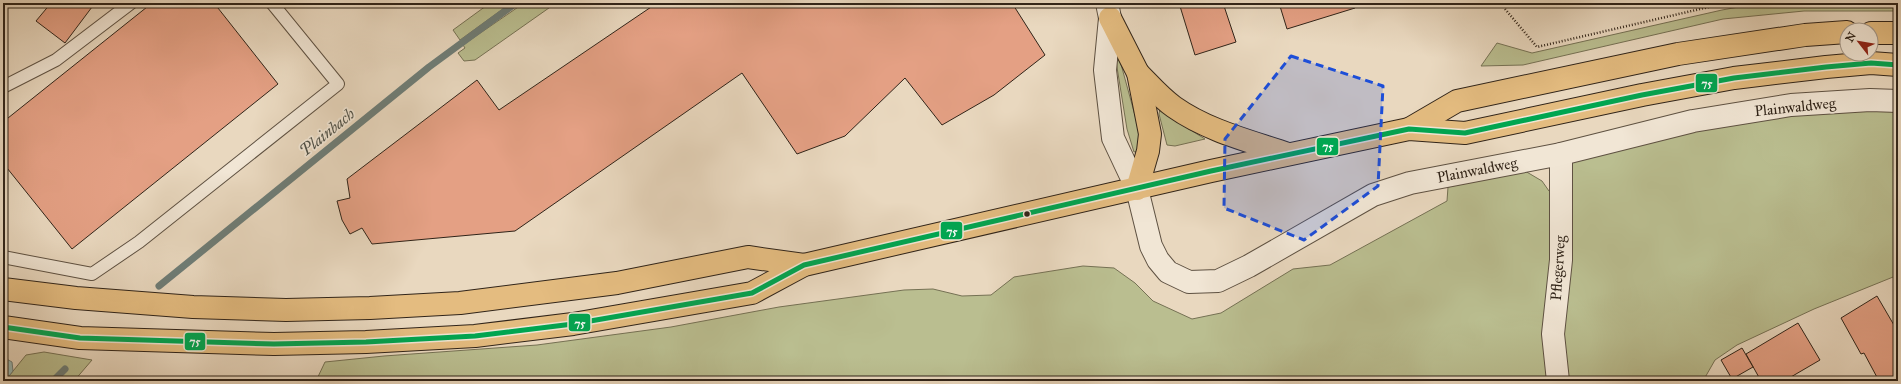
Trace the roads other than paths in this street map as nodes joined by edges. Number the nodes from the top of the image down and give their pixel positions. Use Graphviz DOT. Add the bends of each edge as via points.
graph roads {
  1 [pos="131,3"];
  2 [pos="272,3"];
  3 [pos="1108,10"];
  4 [pos="1839,32"];
  5 [pos="1879,32"];
  6 [pos="1898,33"];
  7 [pos="1898,65"];
  8 [pos="1138,73"];
  9 [pos="3,87"];
  10 [pos="1898,101"];
  11 [pos="1409,129"];
  12 [pos="1288,154"];
  13 [pos="1561,154"];
  14 [pos="1137,189"];
  15 [pos="3,257"];
  16 [pos="804,265"];
  17 [pos="3,289"];
  18 [pos="3,327"];
  19 [pos="1558,381"];
  1 -- 9 [label="lane" via="56,60"];
  2 -- 15 [label="lane" via="338,84 139,242 92,274"];
  3 -- 8 [label="main road"];
  3 -- 14 [label="street, Plainwaldweg" via="1105,70 1113,138"];
  4 -- 11 [label="main road" via="1804,34 1678,54 1457,101"];
  5 -- 6 [label="main road"];
  7 -- 11 [label="main road" via="1871,63 1734,78 1465,133"];
  8 -- 12 [label="main road" via="1160,96 1191,118"];
  8 -- 14 [label="main road" via="1150,134"];
  10 -- 13 [label="street, Plainwaldweg" via="1870,100 1791,105 1693,122"];
  11 -- 12 [label="main road"];
  12 -- 14 [label="main road"];
  13 -- 14 [label="street, Plainwaldweg" via="1410,183 1373,195 1218,281 1189,282 1168,272 1151,246"];
  13 -- 19 [label="street, Pflegerweg" via="1560,260 1552,334"];
  14 -- 16 [label="main road"];
  16 -- 17 [label="main road" via="748,257 617,283 460,302 354,308 286,310 193,307 76,298"];
  16 -- 18 [label="main road" via="752,293 573,324 475,336 274,344 80,338"];
}
